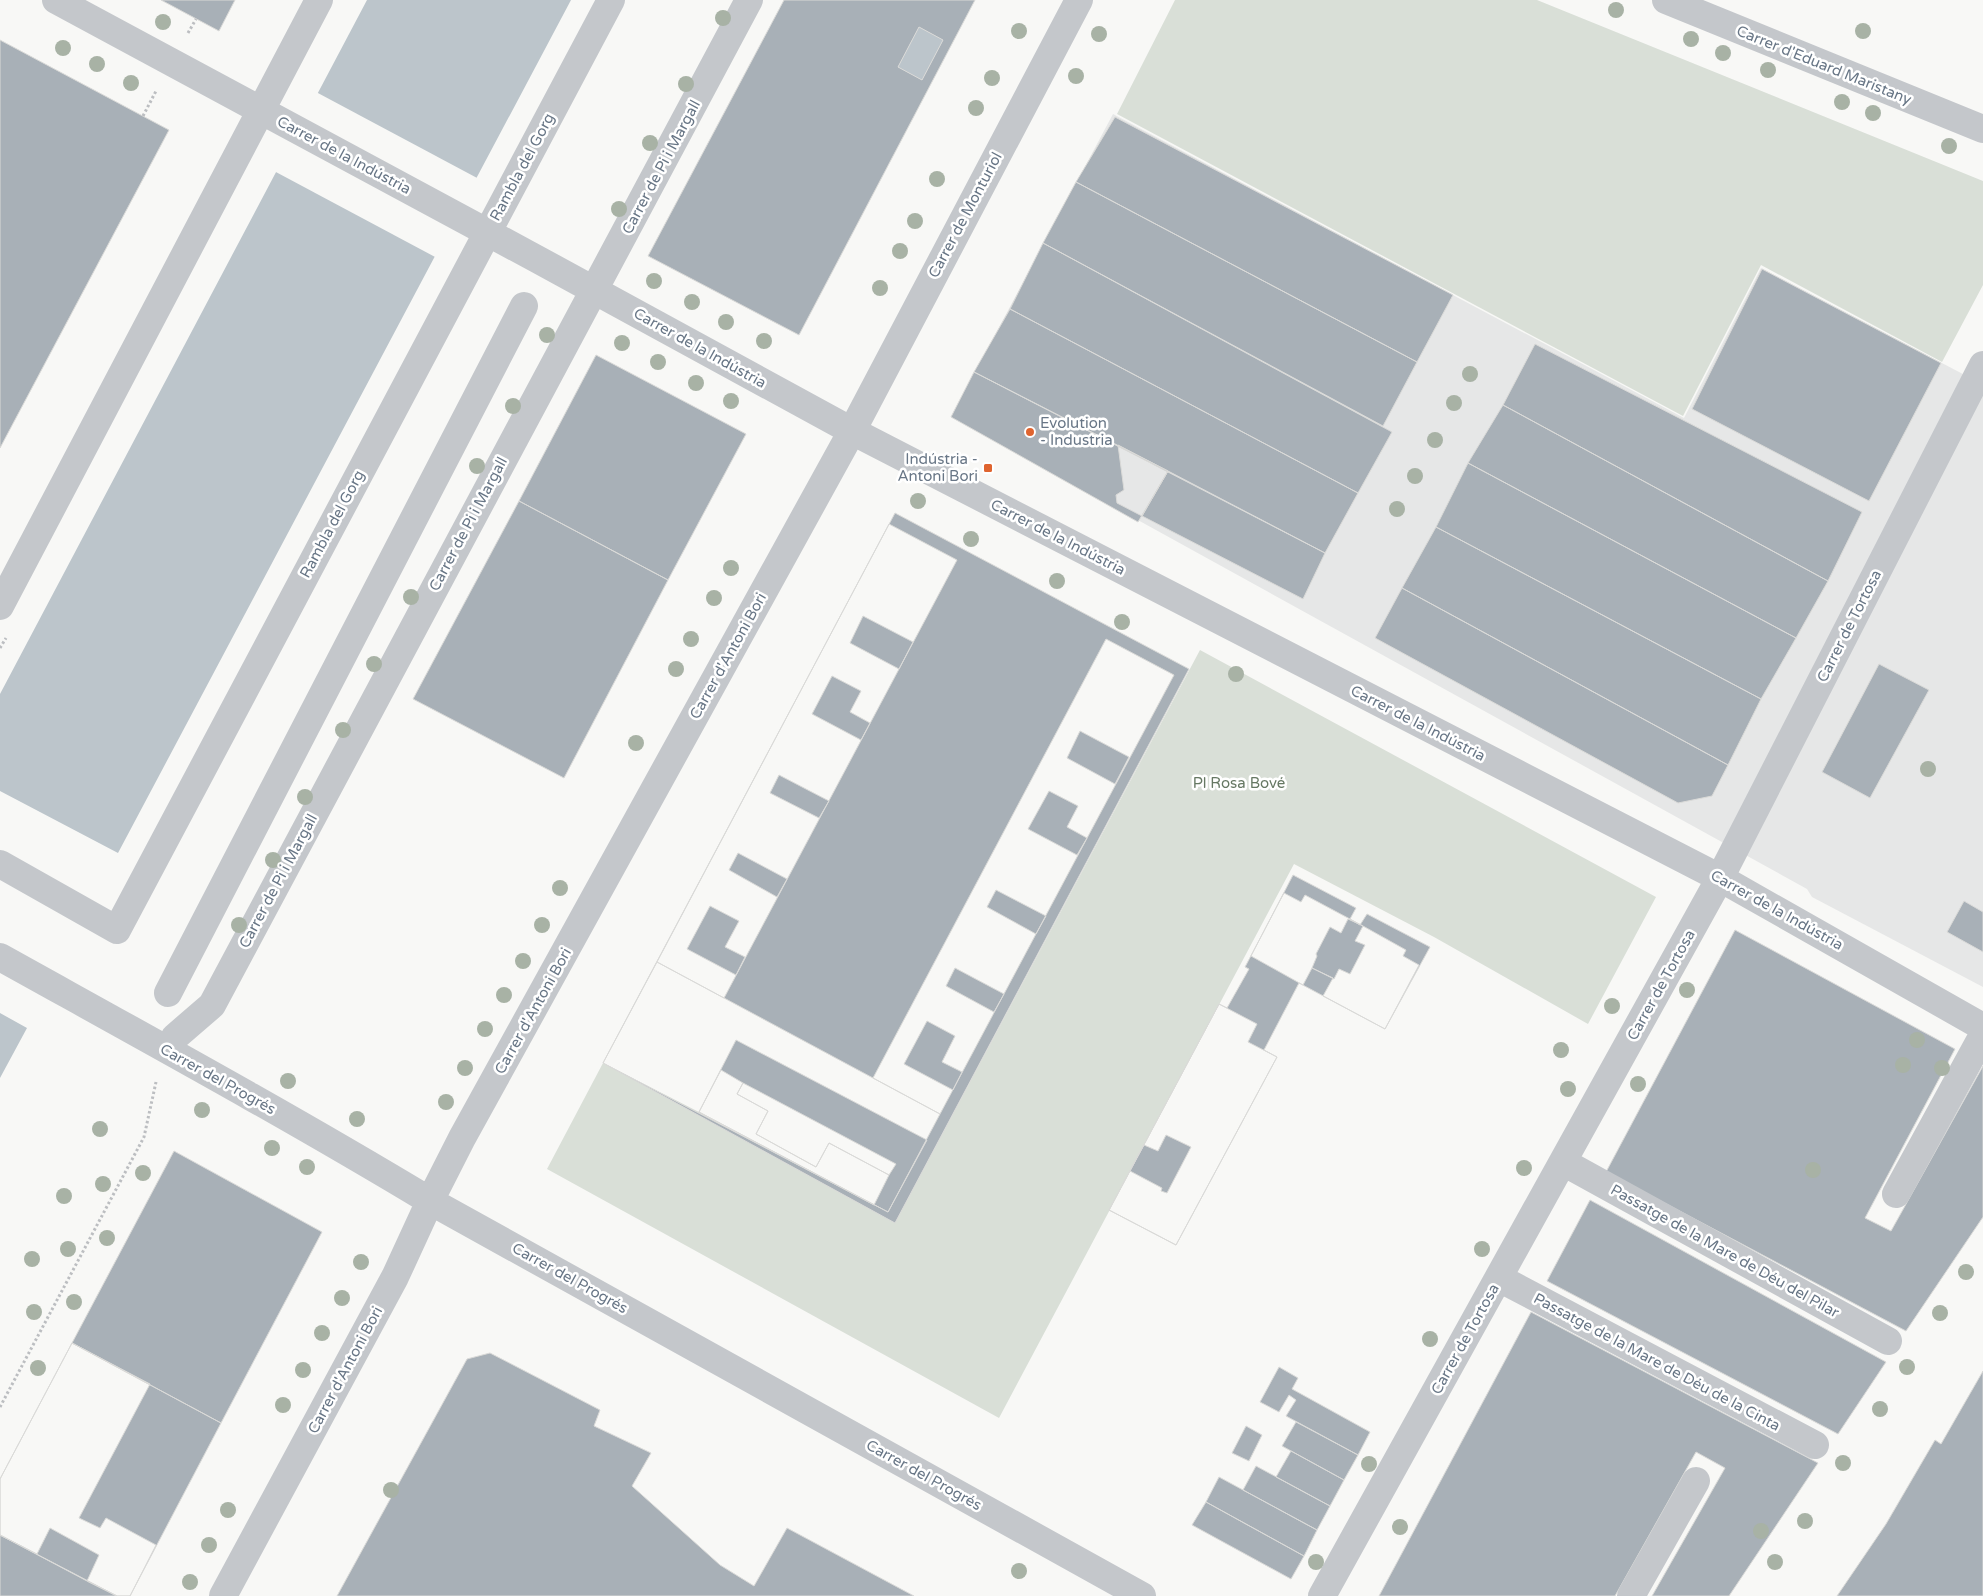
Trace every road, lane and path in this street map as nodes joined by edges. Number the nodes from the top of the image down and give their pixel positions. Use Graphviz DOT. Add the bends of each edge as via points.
graph roads {
  1 [pos="56,0"];
  2 [pos="319,0"];
  3 [pos="611,0"];
  4 [pos="750,0"];
  5 [pos="1079,0"];
  6 [pos="1666,0"];
  7 [pos="159,87"];
  8 [pos="144,116"];
  9 [pos="1983,129"];
  10 [pos="593,289"];
  11 [pos="524,306"];
  12 [pos="1983,365"];
  13 [pos="852,431"];
  14 [pos="0,606"];
  15 [pos="0,864"];
  16 [pos="1720,878"];
  17 [pos="0,957"];
  18 [pos="168,993"];
  19 [pos="1983,1027"];
  20 [pos="1983,1035"];
  21 [pos="175,1037"];
  22 [pos="157,1076"];
  23 [pos="1563,1162"];
  24 [pos="1896,1194"];
  25 [pos="430,1201"];
  26 [pos="1499,1278"];
  27 [pos="1888,1341"];
  28 [pos="0,1407"];
  29 [pos="1815,1445"];
  30 [pos="1696,1481"];
  31 [pos="224,1596"];
  32 [pos="1142,1596"];
  33 [pos="1322,1596"];
  34 [pos="1631,1596"];
  1 -- 10 [label="street, Carrer de la Indústria"];
  2 -- 14 [label="street"];
  3 -- 15 [label="street, Rambla del Gorg" via="117,930"];
  4 -- 10 [label="street, Carrer de Pi i Margall"];
  5 -- 13 [label="street, Carrer de Monturiol"];
  6 -- 9 [label="street, Carrer d'Eduard Maristany"];
  7 -- 8 [label="path"];
  10 -- 13 [label="street, Carrer de la Indústria"];
  10 -- 21 [label="street, Carrer de Pi i Margall" via="212,1006"];
  11 -- 18 [label="street"];
  12 -- 16 [label="street, Carrer de Tortosa"];
  13 -- 16 [label="street, Carrer de la Indústria"];
  13 -- 25 [label="street, Carrer d'Antoni Bori"];
  16 -- 19 [label="street, Carrer de la Indústria"];
  16 -- 23 [label="street, Carrer de Tortosa"];
  17 -- 25 [label="street, Carrer del Progrés"];
  20 -- 24 [label="street"];
  22 -- 28 [label="path" via="144,1137"];
  23 -- 26 [label="street, Carrer de Tortosa"];
  23 -- 27 [label="street, Passatge de la Mare de Déu del Pilar"];
  25 -- 31 [label="street, Carrer d'Antoni Bori" via="395,1277"];
  25 -- 32 [label="street, Carrer del Progrés"];
  26 -- 29 [label="street, Passatge de la Mare de Déu de la Cinta"];
  26 -- 33 [label="street, Carrer de Tortosa"];
  30 -- 34 [label="street"];
}
